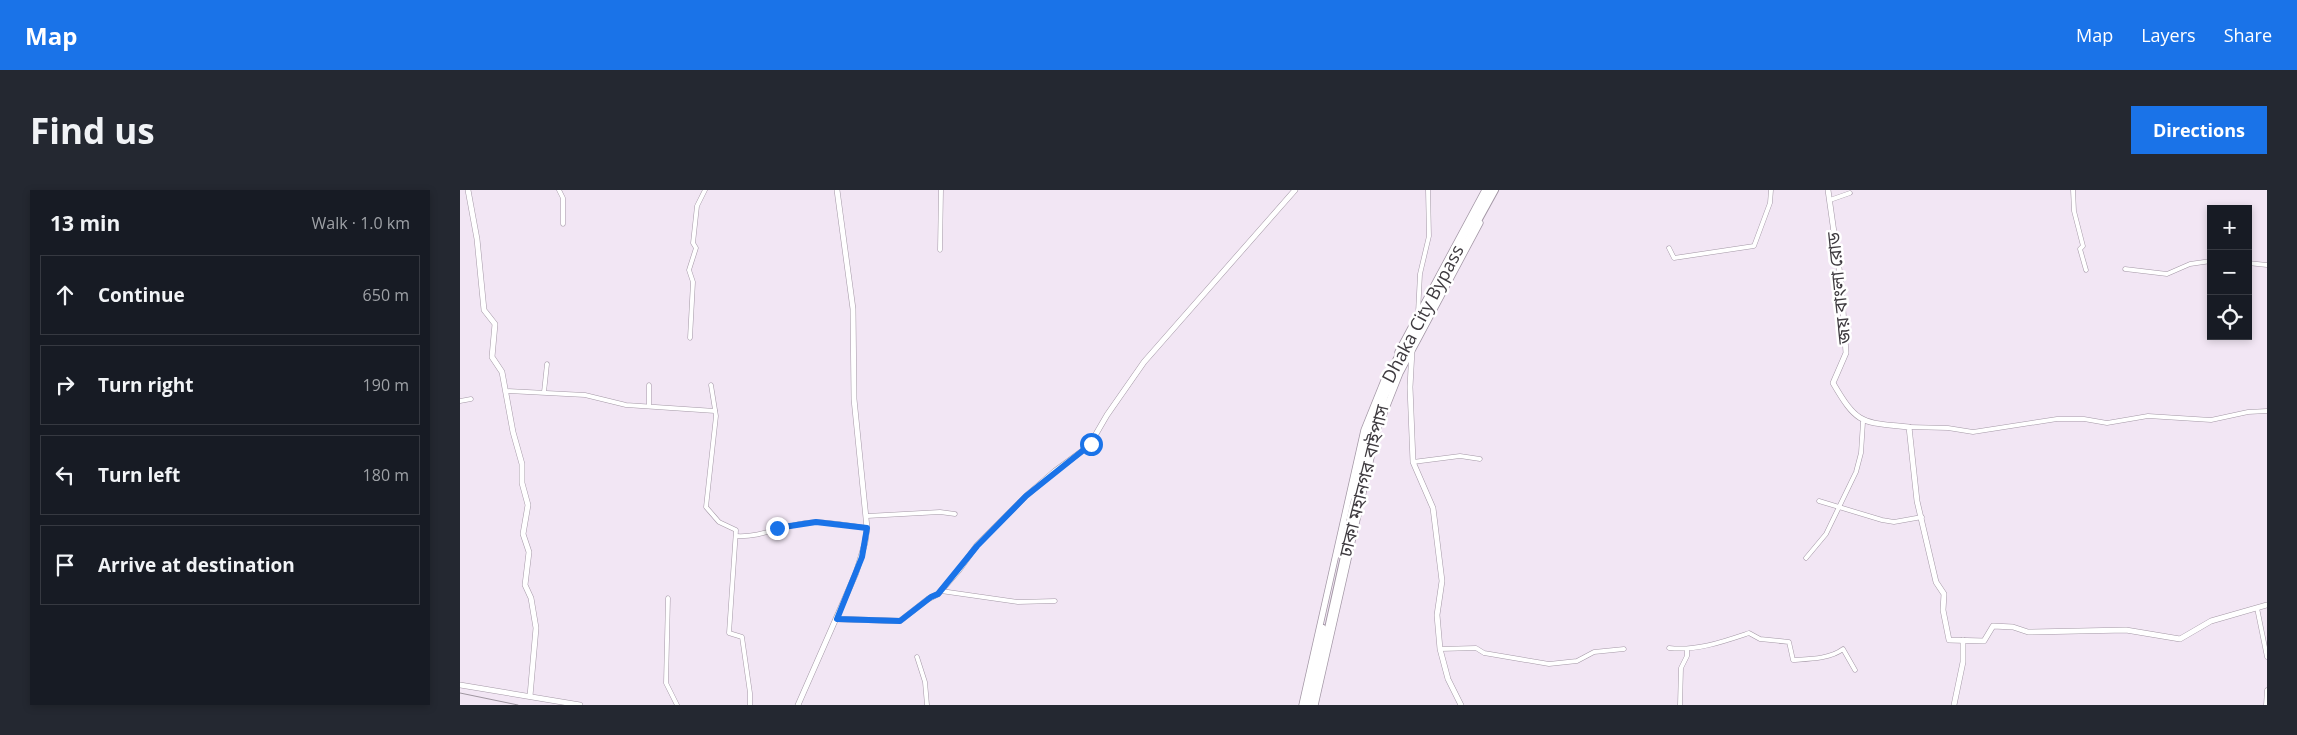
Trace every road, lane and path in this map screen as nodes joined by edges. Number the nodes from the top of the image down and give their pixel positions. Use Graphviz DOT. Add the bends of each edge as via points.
graph roads {
  1 [pos="468,190"];
  2 [pos="559,190"];
  3 [pos="705,190"];
  4 [pos="837,190"];
  5 [pos="941,190"];
  6 [pos="1295,190"];
  7 [pos="1428,190"];
  8 [pos="1484,190"];
  9 [pos="1489,190"];
  10 [pos="1496,190"];
  11 [pos="1771,190"];
  12 [pos="1828,190"];
  13 [pos="2073,190"];
  14 [pos="1850,193"];
  15 [pos="1830,200"];
  16 [pos="563,224"];
  17 [pos="1668,248"];
  18 [pos="940,250"];
  19 [pos="2207,262"];
  20 [pos="2252,263"];
  21 [pos="2267,265"];
  22 [pos="2086,270"];
  23 [pos="2125,270"];
  24 [pos="1418,313"];
  25 [pos="690,338"];
  26 [pos="1412,350"];
  27 [pos="547,364"];
  28 [pos="649,385"];
  29 [pos="711,385"];
  30 [pos="506,391"];
  31 [pos="544,392"];
  32 [pos="471,399"];
  33 [pos="460,401"];
  34 [pos="649,406"];
  35 [pos="715,411"];
  36 [pos="2267,411"];
  37 [pos="1863,422"];
  38 [pos="1909,427"];
  39 [pos="1480,460"];
  40 [pos="1413,462"];
  41 [pos="1818,501"];
  42 [pos="1838,506"];
  43 [pos="955,514"];
  44 [pos="867,516"];
  45 [pos="1922,517"];
  46 [pos="867,528"];
  47 [pos="736,536"];
  48 [pos="1806,558"];
  49 [pos="941,591"];
  50 [pos="668,598"];
  51 [pos="1055,601"];
  52 [pos="2267,605"];
  53 [pos="2257,608"];
  54 [pos="837,619"];
  55 [pos="1963,640"];
  56 [pos="1669,648"];
  57 [pos="1440,649"];
  58 [pos="1624,649"];
  59 [pos="1687,650"];
  60 [pos="917,657"];
  61 [pos="2267,657"];
  62 [pos="1855,670"];
  63 [pos="460,685"];
  64 [pos="2267,690"];
  65 [pos="530,696"];
  66 [pos="552,702"];
  67 [pos="2266,704"];
  68 [pos="580,705"];
  69 [pos="677,705"];
  70 [pos="750,705"];
  71 [pos="798,705"];
  72 [pos="926,705"];
  73 [pos="1304,705"];
  74 [pos="1311,705"];
  75 [pos="1315,705"];
  76 [pos="1461,705"];
  77 [pos="1680,705"];
  78 [pos="1954,705"];
  1 -- 30 [label="street" via="484,310 495,324 492,357 502,372"];
  2 -- 16 [label="street" via="563,198"];
  3 -- 25 [label="street" via="697,206 693,243 696,248 689,270 693,282"];
  4 -- 44 [label="street" via="853,309 854,399"];
  5 -- 18 [label="street"];
  6 -- 49 [label="street" via="1144,362 1089,446 1026,496 977,546"];
  7 -- 24 [label="street" via="1429,236 1420,274"];
  8 -- 24 [label="main road"];
  9 -- 73 [label="highway, Dhaka City Bypass" via="1393,366 1368,430"];
  10 -- 26 [label="main road"];
  10 -- 74 [label="highway, ঢাকা মহানগর বাইপাস" via="1413,339 1373,431"];
  11 -- 17 [label="street" via="1770,203 1754,246 1674,258"];
  12 -- 15 [label="street, জয় বাংলা রোড"];
  13 -- 22 [label="street" via="2074,211 2083,246 2080,250"];
  14 -- 15 [label="street"];
  15 -- 37 [label="street, জয় বাংলা রোড" via="1846,353 1833,383 1852,412"];
  19 -- 23 [label="street" via="2190,264 2167,274"];
  20 -- 21 [label="street"];
  24 -- 73 [label="main road" via="1364,430"];
  26 -- 40 [label="street"];
  26 -- 75 [label="main road" via="1377,432"];
  27 -- 31 [label="street"];
  28 -- 34 [label="street"];
  29 -- 35 [label="street"];
  30 -- 31 [label="street"];
  30 -- 65 [label="street" via="528,505 523,534 529,552 525,585 531,598 536,628"];
  31 -- 34 [label="street"];
  32 -- 33 [label="street"];
  34 -- 35 [label="street"];
  35 -- 47 [label="street" via="706,509 719,522 736,528"];
  36 -- 38 [label="street" via="2211,420 2148,416 2107,424 2057,418 1973,432"];
  37 -- 38 [label="street"];
  37 -- 42 [label="street" via="1856,472"];
  38 -- 45 [label="street" via="1917,501"];
  39 -- 40 [label="street" via="1460,456"];
  40 -- 57 [label="street" via="1433,508 1442,581 1437,615"];
  41 -- 42 [label="street"];
  42 -- 45 [label="street" via="1882,520"];
  42 -- 48 [label="street" via="1826,534"];
  43 -- 44 [label="street"];
  44 -- 46 [label="street"];
  45 -- 55 [label="street" via="1936,582 1944,594 1948,639"];
  46 -- 47 [label="street" via="816,522 777,528 751,537"];
  46 -- 54 [label="street" via="862,557"];
  47 -- 70 [label="street" via="729,633 742,637"];
  49 -- 51 [label="street" via="1018,602"];
  49 -- 54 [label="street" via="900,621"];
  50 -- 69 [label="street" via="666,683"];
  52 -- 53 [label="street"];
  53 -- 55 [label="street" via="2211,621 2180,639 2126,630 2031,632 1993,626 1986,640"];
  53 -- 61 [label="street"];
  54 -- 71 [label="street"];
  55 -- 78 [label="street" via="1963,662"];
  56 -- 59 [label="street"];
  57 -- 58 [label="street" via="1476,648 1549,664 1577,661 1594,652"];
  57 -- 76 [label="street" via="1448,679"];
  59 -- 62 [label="street" via="1749,633 1760,639 1789,642 1792,660 1822,657 1843,649"];
  59 -- 77 [label="street" via="1682,668"];
  60 -- 72 [label="street" via="925,682"];
  63 -- 65 [label="street"];
  64 -- 67 [label="street"];
  65 -- 66 [label="street"];
  66 -- 68 [label="street"];
}
